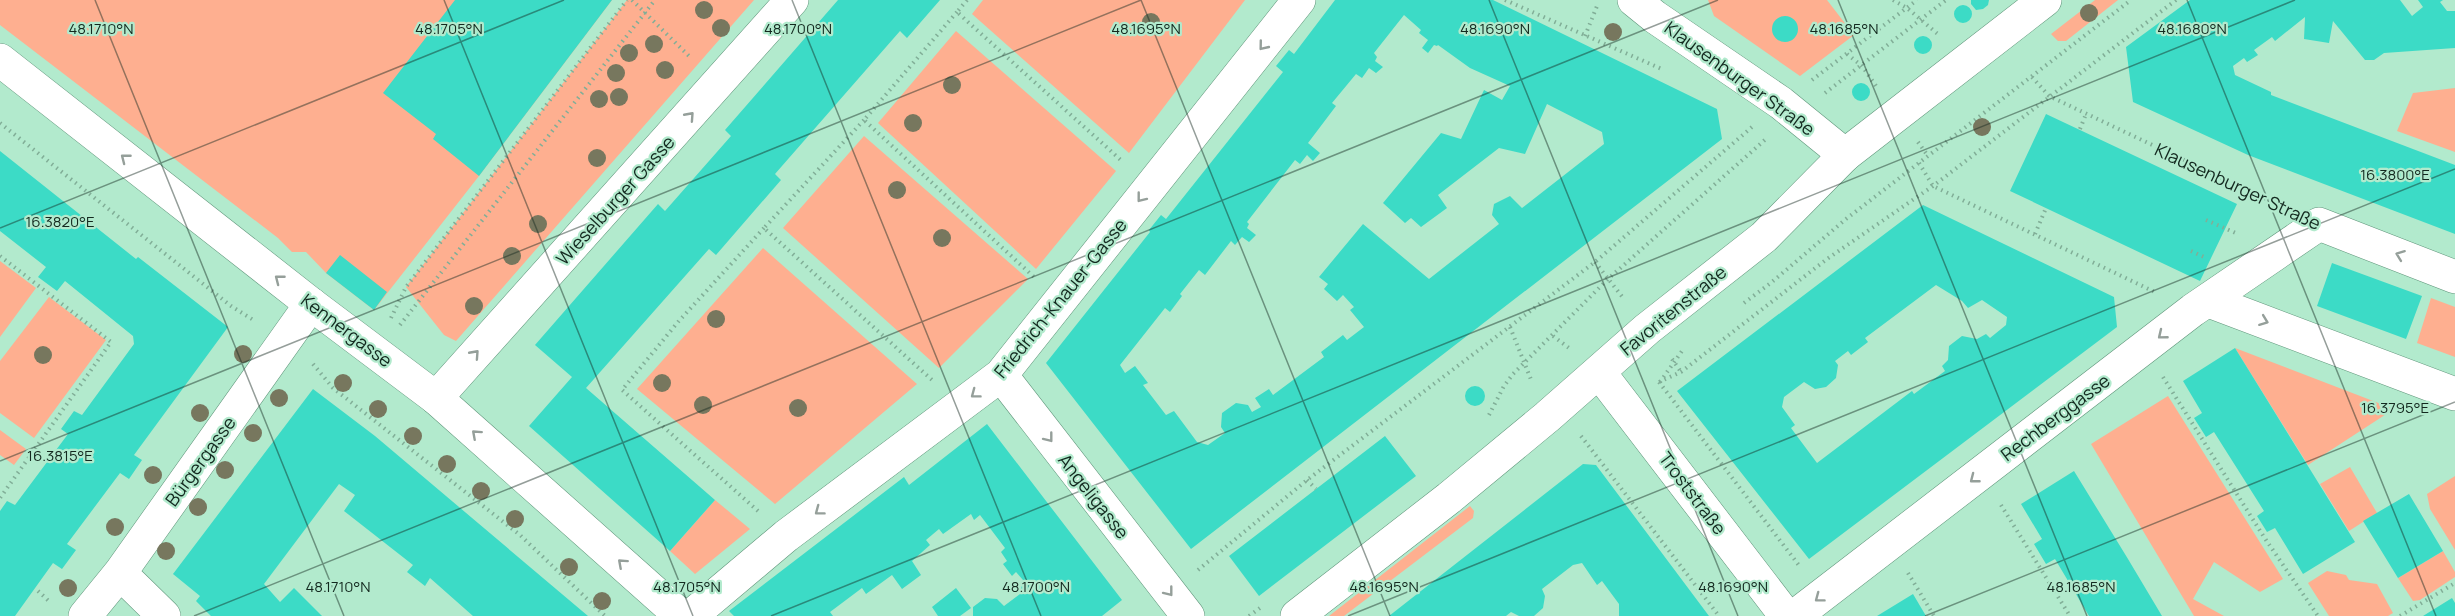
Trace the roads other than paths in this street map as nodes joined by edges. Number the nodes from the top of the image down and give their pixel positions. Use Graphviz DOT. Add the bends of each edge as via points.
graph roads {
  1 [pos="792,0"];
  2 [pos="1299,0"];
  3 [pos="2045,0"];
  4 [pos="1651,6"];
  5 [pos="0,60"];
  6 [pos="1845,155"];
  7 [pos="2319,224"];
  8 [pos="2455,276"];
  9 [pos="2209,301"];
  10 [pos="311,304"];
  11 [pos="1599,372"];
  12 [pos="1001,375"];
  13 [pos="2455,394"];
  14 [pos="436,398"];
  15 [pos="120,573"];
  16 [pos="1182,609"];
  17 [pos="85,616"];
  18 [pos="164,616"];
  19 [pos="681,616"];
  20 [pos="691,616"];
  21 [pos="1297,616"];
  22 [pos="1786,616"];
  23 [pos="1795,616"];
  14 -- 1 [label="street, Wieselburger Gasse, one-way"];
  2 -- 12 [label="street, Friedrich-Knauer-Gasse, one-way"];
  3 -- 6 [label="street, Favoritenstraße"];
  4 -- 6 [label="street, Klausenburger Straße"];
  10 -- 5 [label="street, Kennergasse, one-way"];
  6 -- 11 [label="street, Favoritenstraße" via="1764,237 1647,328"];
  8 -- 7 [label="street, Klausenburger Straße, one-way"];
  7 -- 9 [label="street, Rechberggasse"];
  9 -- 13 [label="street, one-way"];
  9 -- 23 [label="street, Rechberggasse, one-way"];
  10 -- 14 [label="street, Kennergasse"];
  10 -- 15 [label="street, Bürgergasse" via="297,348"];
  11 -- 21 [label="street, Favoritenstraße" via="1449,498"];
  11 -- 22 [label="street, Troststraße"];
  12 -- 16 [label="street, Angeligasse, one-way"];
  12 -- 20 [label="street, Friedrich-Knauer-Gasse, one-way" via="786,536"];
  19 -- 14 [label="street, Kennergasse, one-way"];
  15 -- 17 [label="street, Bürgergasse"];
  15 -- 18 [label="street"];
}
